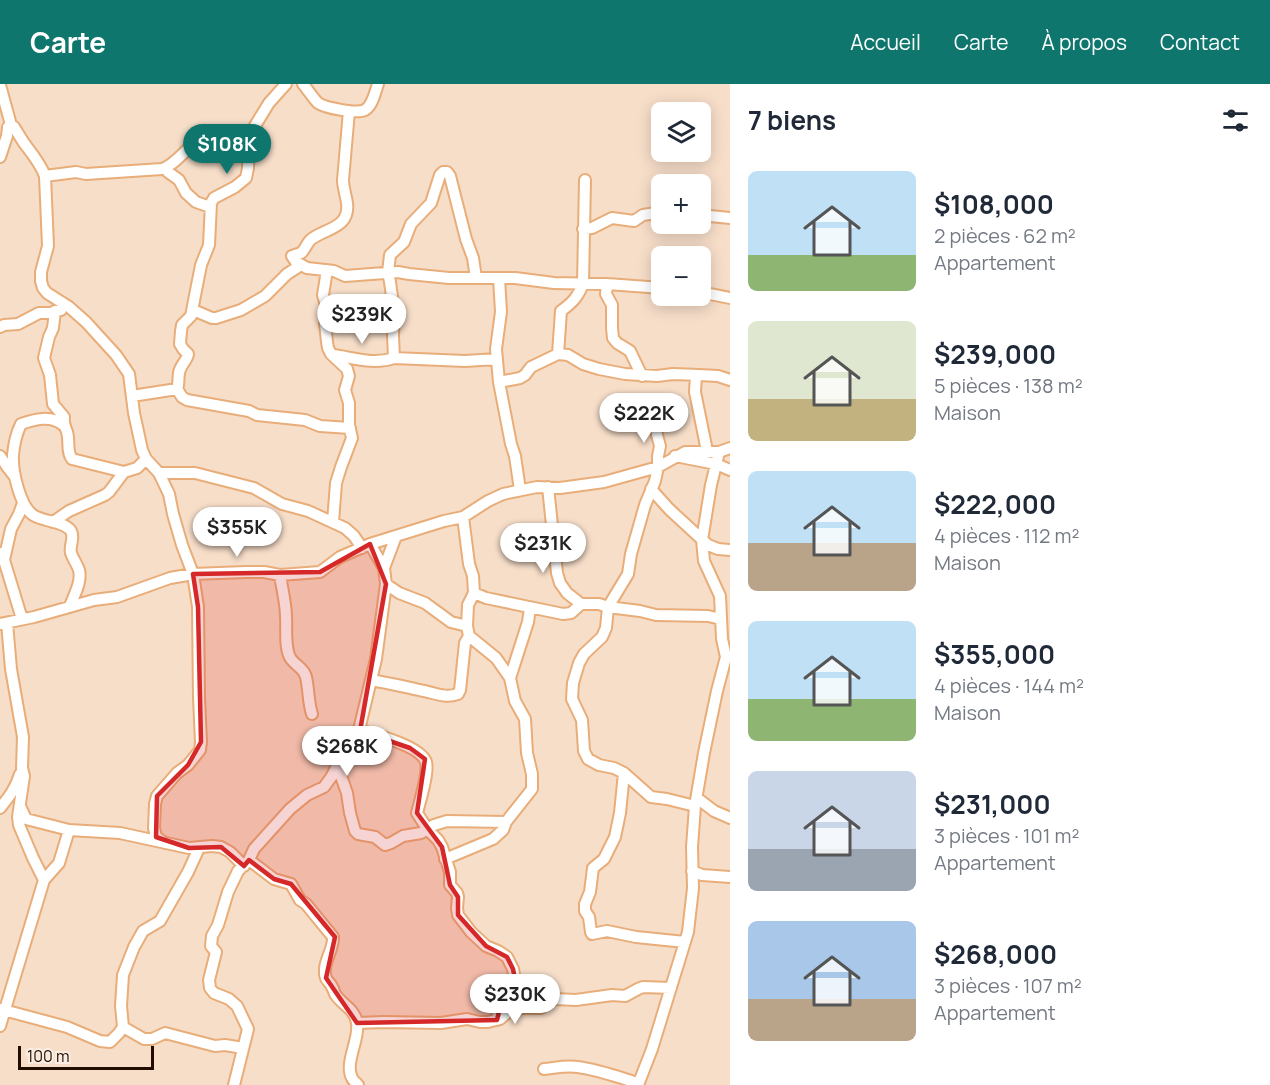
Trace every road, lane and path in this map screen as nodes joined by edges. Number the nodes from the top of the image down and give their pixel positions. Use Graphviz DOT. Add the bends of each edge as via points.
graph roads {
  1 [pos="303,84"];
  2 [pos="378,84"];
  3 [pos="0,85"];
  4 [pos="284,85"];
  5 [pos="349,111"];
  6 [pos="10,125"];
  7 [pos="249,132"];
  8 [pos="0,157"];
  9 [pos="166,168"];
  10 [pos="45,176"];
  11 [pos="585,180"];
  12 [pos="210,207"];
  13 [pos="651,214"];
  14 [pos="711,216"];
  15 [pos="730,218"];
  16 [pos="583,229"];
  17 [pos="301,265"];
  18 [pos="327,270"];
  19 [pos="388,272"];
  20 [pos="476,278"];
  21 [pos="499,278"];
  22 [pos="583,284"];
  23 [pos="607,284"];
  24 [pos="651,287"];
  25 [pos="711,294"];
  26 [pos="730,298"];
  27 [pos="69,307"];
  28 [pos="193,310"];
  29 [pos="55,311"];
  30 [pos="0,327"];
  31 [pos="331,354"];
  32 [pos="558,354"];
  33 [pos="394,358"];
  34 [pos="497,359"];
  35 [pos="642,376"];
  36 [pos="696,376"];
  37 [pos="730,380"];
  38 [pos="499,382"];
  39 [pos="177,389"];
  40 [pos="132,396"];
  41 [pos="651,412"];
  42 [pos="63,426"];
  43 [pos="350,428"];
  44 [pos="725,450"];
  45 [pos="707,451"];
  46 [pos="0,456"];
  47 [pos="675,456"];
  48 [pos="147,459"];
  49 [pos="716,464"];
  50 [pos="658,467"];
  51 [pos="730,470"];
  52 [pos="124,472"];
  53 [pos="159,473"];
  54 [pos="15,477"];
  55 [pos="548,487"];
  56 [pos="651,489"];
  57 [pos="520,490"];
  58 [pos="23,503"];
  59 [pos="463,518"];
  60 [pos="53,522"];
  61 [pos="333,522"];
  62 [pos="396,537"];
  63 [pos="702,540"];
  64 [pos="366,546"];
  65 [pos="730,550"];
  66 [pos="2,557"];
  67 [pos="384,568"];
  68 [pos="193,574"];
  69 [pos="280,575"];
  70 [pos="386,584"];
  71 [pos="474,592"];
  72 [pos="581,604"];
  73 [pos="70,606"];
  74 [pos="608,607"];
  75 [pos="530,608"];
  76 [pos="721,618"];
  77 [pos="22,619"];
  78 [pos="3,623"];
  79 [pos="468,631"];
  80 [pos="728,655"];
  81 [pos="510,678"];
  82 [pos="370,680"];
  83 [pos="312,714"];
  84 [pos="359,730"];
  85 [pos="337,765"];
  86 [pos="22,768"];
  87 [pos="624,773"];
  88 [pos="696,802"];
  89 [pos="20,806"];
  90 [pos="0,808"];
  91 [pos="730,819"];
  92 [pos="506,822"];
  93 [pos="69,830"];
  94 [pos="428,830"];
  95 [pos="165,843"];
  96 [pos="199,848"];
  97 [pos="445,859"];
  98 [pos="247,863"];
  99 [pos="692,871"];
  100 [pos="730,877"];
  101 [pos="44,880"];
  102 [pos="685,942"];
  103 [pos="671,988"];
  104 [pos="2,1010"];
  105 [pos="497,1020"];
  106 [pos="357,1023"];
  107 [pos="0,1026"];
  108 [pos="123,1027"];
  109 [pos="243,1048"];
  110 [pos="544,1069"];
  111 [pos="638,1084"];
  112 [pos="234,1085"];
  113 [pos="352,1085"];
  114 [pos="359,1085"];
  1 -- 5 [label="street" via="321,105"];
  2 -- 5 [label="street" via="366,109"];
  3 -- 6 [label="street"];
  4 -- 7 [label="street"];
  5 -- 17 [label="street" via="343,180 347,213 342,222 312,238 302,252 292,256"];
  6 -- 8 [label="street"];
  6 -- 10 [label="street"];
  7 -- 9 [label="street" via="206,136"];
  7 -- 12 [label="street" via="246,177 214,198"];
  9 -- 10 [label="street"];
  9 -- 12 [label="street" via="196,202"];
  10 -- 27 [label="street" via="48,246 41,281 47,293"];
  11 -- 16 [label="street"];
  12 -- 28 [label="street" via="209,244"];
  13 -- 16 [label="street" via="634,221 612,218"];
  14 -- 15 [label="street"];
  16 -- 22 [label="street"];
  17 -- 18 [label="street"];
  17 -- 28 [label="street" via="265,296 241,310 216,318"];
  18 -- 19 [label="street" via="345,276"];
  18 -- 31 [label="street" via="323,295"];
  19 -- 20 [label="street"];
  19 -- 20 [label="street" via="390,255 431,203 440,175 447,172"];
  19 -- 33 [label="street" via="394,311"];
  20 -- 21 [label="street"];
  21 -- 22 [label="street"];
  21 -- 34 [label="street"];
  22 -- 23 [label="street"];
  22 -- 32 [label="street" via="571,304 561,311"];
  23 -- 24 [label="street"];
  23 -- 35 [label="street" via="613,338 630,351"];
  25 -- 26 [label="street"];
  27 -- 29 [label="street"];
  27 -- 40 [label="street" via="116,355 129,375"];
  28 -- 39 [label="street" via="182,325 180,344 188,358 179,372"];
  29 -- 30 [label="street"];
  29 -- 42 [label="street" via="44,358 53,404 64,417"];
  31 -- 33 [label="street" via="367,361"];
  31 -- 43 [label="street" via="349,376 345,390"];
  32 -- 35 [label="street" via="600,369"];
  32 -- 38 [label="street" via="531,367 520,378"];
  33 -- 34 [label="street"];
  34 -- 38 [label="street"];
  35 -- 36 [label="street"];
  36 -- 37 [label="street"];
  36 -- 45 [label="street" via="695,392"];
  38 -- 57 [label="street"];
  39 -- 40 [label="street"];
  39 -- 43 [label="street" via="187,400 249,411 257,416"];
  40 -- 48 [label="street"];
  41 -- 50 [label="street" via="660,446"];
  42 -- 52 [label="street" via="72,459"];
  42 -- 54 [label="street" via="49,419 21,424 13,457"];
  43 -- 61 [label="street" via="352,438 336,483"];
  44 -- 45 [label="street"];
  44 -- 49 [label="street"];
  45 -- 47 [label="street"];
  46 -- 54 [label="street"];
  47 -- 49 [label="street"];
  47 -- 50 [label="street"];
  48 -- 52 [label="street"];
  48 -- 53 [label="street"];
  49 -- 51 [label="street"];
  49 -- 63 [label="street"];
  50 -- 55 [label="street" via="604,482"];
  50 -- 56 [label="street"];
  52 -- 60 [label="street" via="105,495"];
  53 -- 61 [label="street" via="195,473 254,488 282,504"];
  53 -- 68 [label="street"];
  54 -- 58 [label="street"];
  55 -- 57 [label="street"];
  55 -- 72 [label="street" via="557,573 567,593"];
  56 -- 63 [label="street"];
  56 -- 74 [label="street" via="628,574"];
  57 -- 59 [label="street" via="488,501"];
  58 -- 60 [label="street" via="32,514"];
  58 -- 66 [label="street"];
  59 -- 62 [label="street"];
  59 -- 71 [label="street"];
  60 -- 73 [label="street" via="66,525 73,537 71,553 80,572"];
  61 -- 64 [label="street"];
  62 -- 64 [label="street"];
  62 -- 67 [label="street"];
  63 -- 65 [label="street" via="718,549"];
  63 -- 76 [label="street" via="704,561 720,596"];
  64 -- 67 [label="street"];
  64 -- 69 [label="street" via="340,557 320,572"];
  66 -- 77 [label="street"];
  67 -- 70 [label="street"];
  68 -- 69 [label="street"];
  68 -- 73 [label="street" via="117,597"];
  68 -- 95 [label="street" via="198,608 201,742 200,750 188,765 157,796 154,828 156,837"];
  69 -- 83 [label="street" via="291,659 306,675"];
  70 -- 79 [label="street"];
  70 -- 82 [label="street"];
  71 -- 75 [label="street"];
  71 -- 79 [label="street" via="468,605"];
  72 -- 74 [label="street"];
  72 -- 75 [label="street" via="571,613 563,614"];
  73 -- 77 [label="street"];
  74 -- 76 [label="street" via="656,615"];
  74 -- 87 [label="street" via="606,628 584,654 575,676 572,699 582,720 588,759"];
  75 -- 81 [label="street"];
  76 -- 80 [label="street"];
  77 -- 78 [label="street"];
  78 -- 86 [label="street" via="23,737"];
  79 -- 81 [label="street"];
  79 -- 82 [label="street" via="458,694 443,696"];
  80 -- 88 [label="street" via="717,691"];
  81 -- 92 [label="street" via="515,701 525,719 532,789"];
  82 -- 84 [label="street"];
  84 -- 85 [label="street"];
  84 -- 94 [label="street" via="410,748 425,759 417,813"];
  85 -- 94 [label="street" via="352,825 358,834 389,845 408,834"];
  85 -- 98 [label="street" via="324,787 290,809 254,849"];
  86 -- 89 [label="street"];
  86 -- 90 [label="street" via="11,796"];
  87 -- 88 [label="street" via="651,797"];
  87 -- 102 [label="street" via="615,837 593,868 585,904 591,932"];
  88 -- 91 [label="street"];
  88 -- 99 [label="street"];
  89 -- 93 [label="street" via="27,819"];
  89 -- 101 [label="street" via="18,817 23,837"];
  92 -- 94 [label="street" via="447,821"];
  92 -- 97 [label="street" via="493,839"];
  93 -- 95 [label="street" via="120,833"];
  93 -- 101 [label="street" via="59,863"];
  94 -- 97 [label="street" via="438,840"];
  95 -- 96 [label="street"];
  96 -- 98 [label="street" via="221,847"];
  96 -- 108 [label="street" via="160,921 143,931 134,946 123,975"];
  97 -- 105 [label="street" via="450,885 459,897 458,915 486,946 507,957 513,969 515,980 506,987"];
  98 -- 106 [label="street" via="273,879 291,884 300,900 331,933 326,978 354,1013"];
  98 -- 109 [label="street" via="238,870 213,936 211,946 216,952 209,980 214,993 237,1006 245,1021 248,1029"];
  99 -- 100 [label="street"];
  99 -- 102 [label="street" via="691,912"];
  101 -- 104 [label="street"];
  102 -- 103 [label="street"];
  103 -- 105 [label="street" via="643,987 625,996 555,999 541,1008 508,1012"];
  103 -- 111 [label="street"];
  104 -- 107 [label="street"];
  104 -- 108 [label="street" via="67,1027 100,1041 110,1042"];
  105 -- 106 [label="street"];
  106 -- 114 [label="street" via="350,1067 351,1077"];
  108 -- 109 [label="street" via="144,1039 165,1033 215,1046"];
  109 -- 112 [label="street"];
  110 -- 111 [label="street" via="578,1067"];
  113 -- 114 [label="street"];
}
